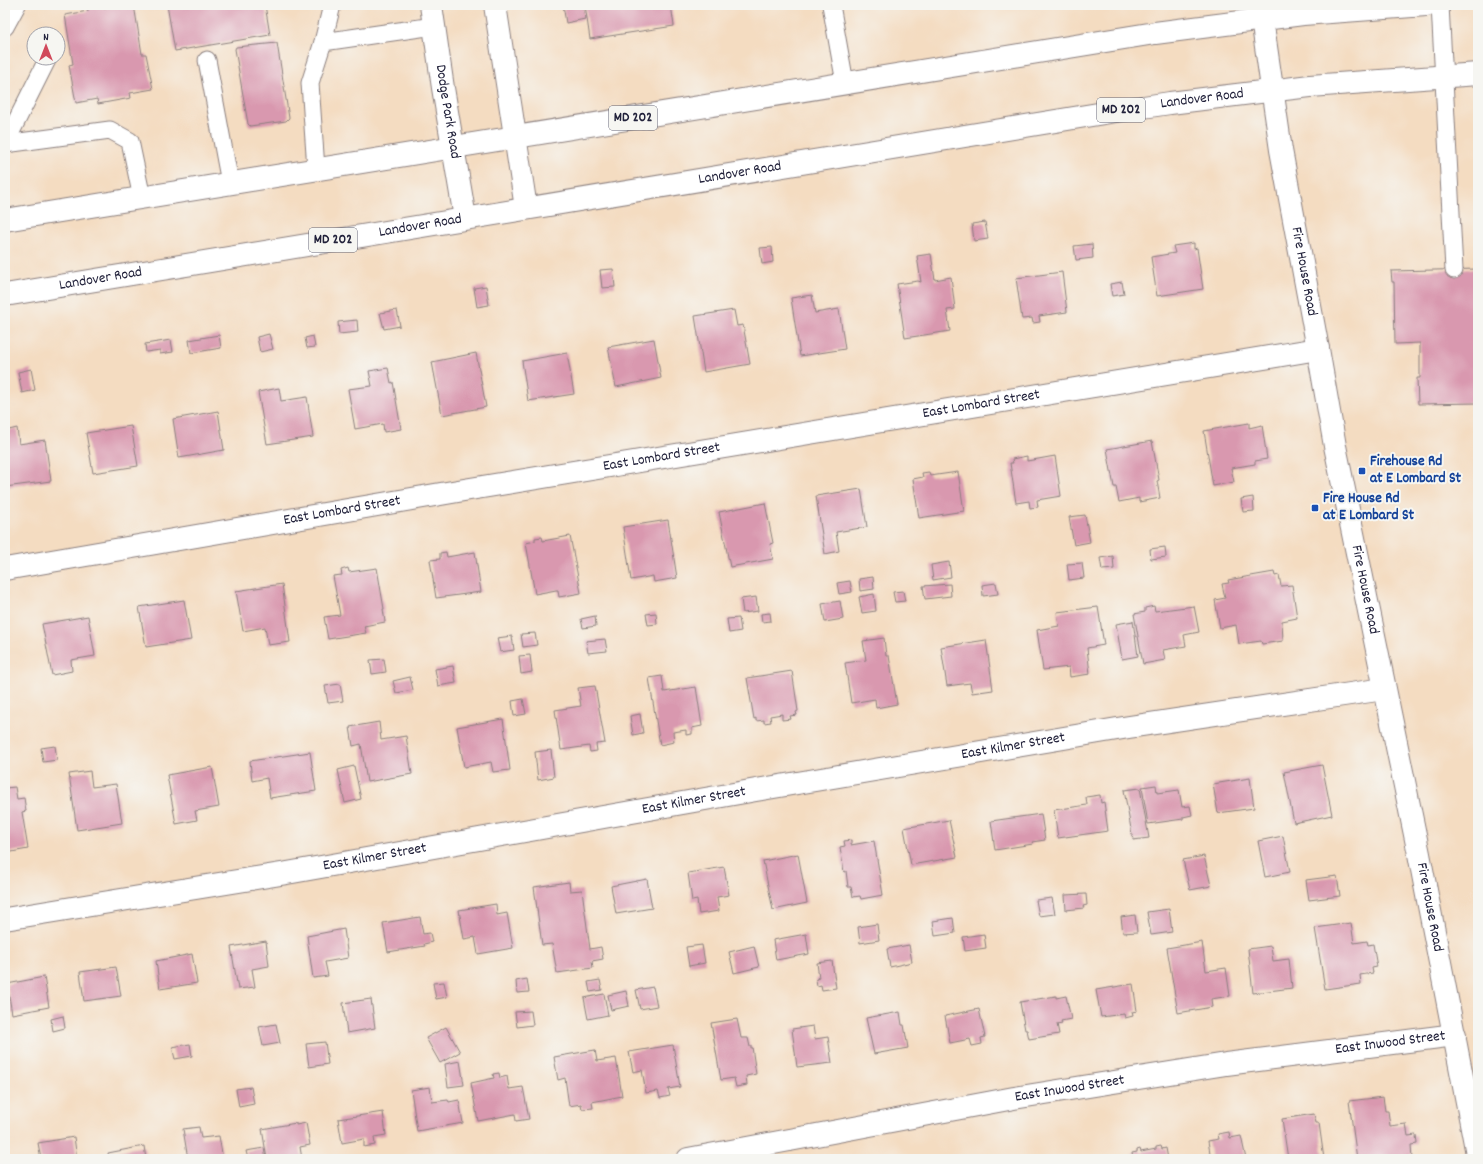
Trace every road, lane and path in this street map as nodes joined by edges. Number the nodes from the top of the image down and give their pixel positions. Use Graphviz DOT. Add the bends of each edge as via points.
graph roads {
  1 [pos="18,5"];
  2 [pos="332,5"];
  3 [pos="495,5"];
  4 [pos="831,5"];
  5 [pos="1426,5"];
  6 [pos="1440,5"];
  7 [pos="1261,12"];
  8 [pos="432,16"];
  9 [pos="5,27"];
  10 [pos="323,42"];
  11 [pos="207,60"];
  12 [pos="44,66"];
  13 [pos="1478,74"];
  14 [pos="1444,76"];
  15 [pos="845,83"];
  16 [pos="1272,90"];
  17 [pos="515,137"];
  18 [pos="5,144"];
  19 [pos="453,147"];
  20 [pos="316,169"];
  21 [pos="230,183"];
  22 [pos="142,198"];
  23 [pos="526,208"];
  24 [pos="465,218"];
  25 [pos="5,220"];
  26 [pos="1454,270"];
  27 [pos="5,295"];
  28 [pos="1318,349"];
  29 [pos="5,569"];
  30 [pos="1384,689"];
  31 [pos="5,920"];
  32 [pos="1455,1035"];
  33 [pos="688,1159"];
  34 [pos="1478,1159"];
  1 -- 9 [label="lane"];
  2 -- 10 [label="lane"];
  3 -- 17 [label="street"];
  4 -- 15 [label="lane"];
  5 -- 7 [label="street, MD 202" via="1320,12"];
  6 -- 14 [label="lane"];
  7 -- 15 [label="street, MD 202" via="1127,37"];
  7 -- 16 [label="street, Fire House Road"];
  8 -- 10 [label="lane"];
  8 -- 19 [label="street, Dodge Park Road"];
  10 -- 20 [label="lane" via="310,83"];
  11 -- 21 [label="lane"];
  12 -- 18 [label="lane"];
  13 -- 14 [label="street, Landover Road / MD 202"];
  14 -- 16 [label="street, Landover Road / MD 202"];
  14 -- 26 [label="lane"];
  15 -- 17 [label="street, MD 202"];
  16 -- 23 [label="street, Landover Road / MD 202" via="1096,114"];
  16 -- 28 [label="street, Fire House Road"];
  17 -- 19 [label="street, MD 202"];
  17 -- 23 [label="street"];
  18 -- 22 [label="lane" via="110,130 130,141"];
  19 -- 20 [label="street, MD 202"];
  19 -- 24 [label="street, Dodge Park Road"];
  20 -- 21 [label="street, MD 202"];
  21 -- 22 [label="street, MD 202"];
  22 -- 25 [label="street, MD 202"];
  23 -- 24 [label="street, Landover Road / MD 202"];
  24 -- 27 [label="street, Landover Road / MD 202"];
  28 -- 29 [label="street, East Lombard Street" via="458,491"];
  28 -- 30 [label="street, Fire House Road"];
  30 -- 31 [label="street, East Kilmer Street" via="1121,728"];
  30 -- 32 [label="street, Fire House Road"];
  32 -- 33 [label="street, East Inwood Street" via="1210,1066 1014,1098"];
  32 -- 34 [label="street, Fire House Road"];
}
